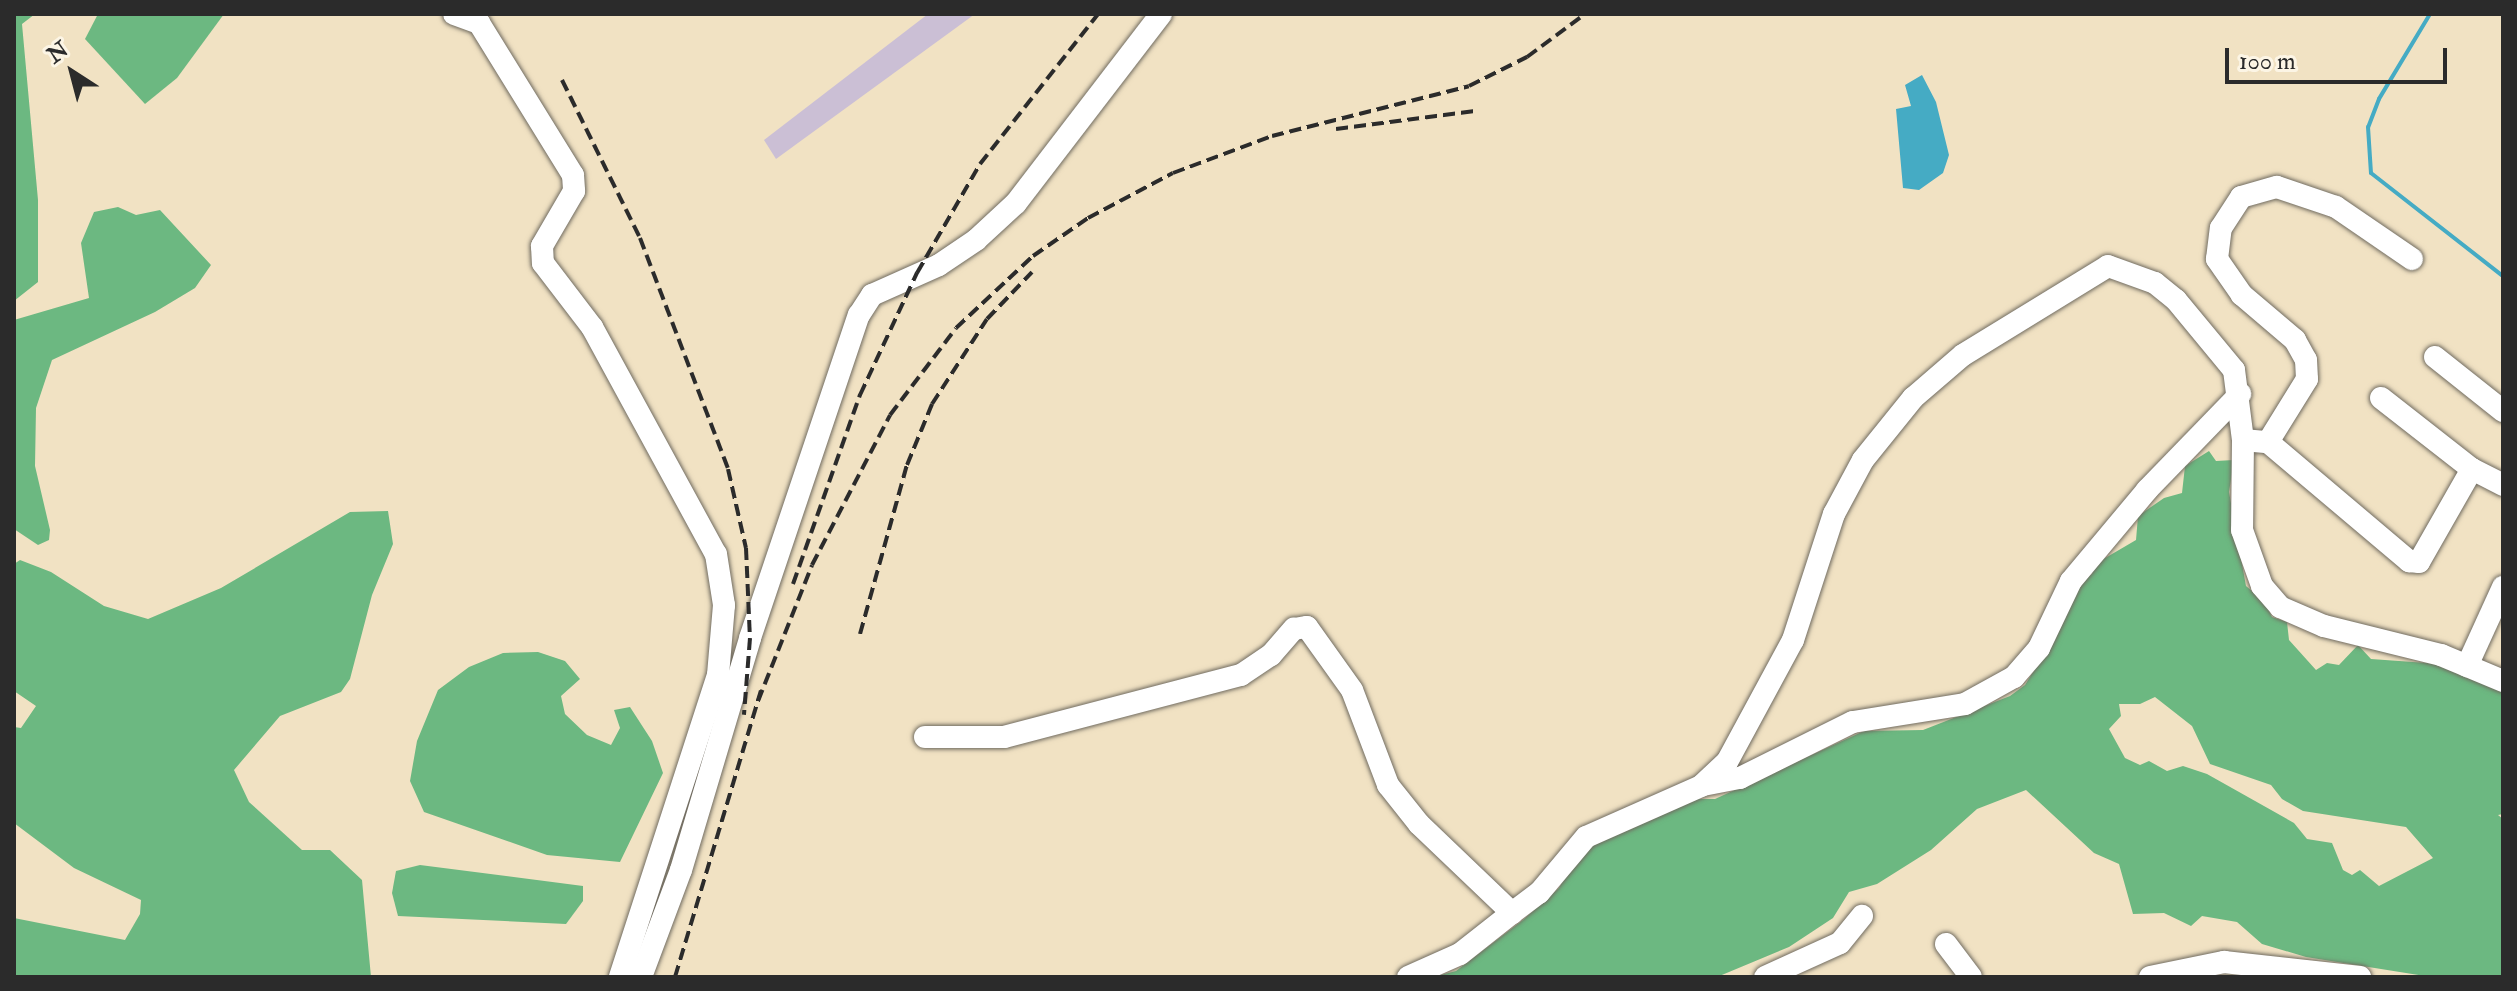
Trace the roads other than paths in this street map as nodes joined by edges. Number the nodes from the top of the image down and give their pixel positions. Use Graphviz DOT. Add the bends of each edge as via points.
graph roads {
  1 [pos="454,14"];
  2 [pos="1161,14"];
  3 [pos="2412,259"];
  4 [pos="2435,357"];
  5 [pos="2240,394"];
  6 [pos="2381,398"];
  7 [pos="2503,411"];
  8 [pos="2243,440"];
  9 [pos="2268,442"];
  10 [pos="2472,469"];
  11 [pos="2503,485"];
  12 [pos="2503,587"];
  13 [pos="2467,666"];
  14 [pos="2503,681"];
  15 [pos="925,737"];
  16 [pos="1701,786"];
  17 [pos="1512,913"];
  18 [pos="1862,916"];
  19 [pos="1946,944"];
  20 [pos="2195,971"];
  21 [pos="620,977"];
  22 [pos="641,977"];
  23 [pos="1408,977"];
  24 [pos="1765,977"];
  25 [pos="1971,977"];
  26 [pos="2150,977"];
  27 [pos="2360,977"];
  1 -- 21 [label="street" via="479,23 573,175 574,191 542,246 543,263 592,327 716,554 724,605 718,675"];
  2 -- 22 [label="street" via="1016,203 939,265 872,295 859,315 743,661 681,870"];
  3 -- 9 [label="street" via="2336,207 2277,187 2241,197 2221,228 2217,259 2242,295 2295,340 2306,360 2307,379"];
  4 -- 7 [label="street"];
  5 -- 8 [label="street"];
  5 -- 16 [label="street" via="2147,490 2071,581 2039,648 2014,677 1965,704 1853,722 1740,778"];
  5 -- 16 [label="street" via="2234,370 2214,340 2176,300 2155,283 2108,266 1963,355 1913,398 1863,460 1834,514 1793,640 1727,762"];
  6 -- 10 [label="street"];
  8 -- 9 [label="street"];
  8 -- 13 [label="street" via="2239,493 2247,552 2262,586 2280,607 2324,626"];
  9 -- 10 [label="street" via="2409,561 2419,562"];
  10 -- 11 [label="street"];
  12 -- 13 [label="street"];
  13 -- 14 [label="street"];
  15 -- 17 [label="street" via="1004,737 1241,675 1271,655 1294,629 1307,627 1352,690 1388,785 1419,824"];
  16 -- 17 [label="street" via="1586,837 1539,893"];
  17 -- 23 [label="street" via="1460,954"];
  18 -- 24 [label="street" via="1840,943"];
  19 -- 25 [label="street"];
  20 -- 26 [label="street"];
  20 -- 27 [label="street" via="2224,962"];
}
